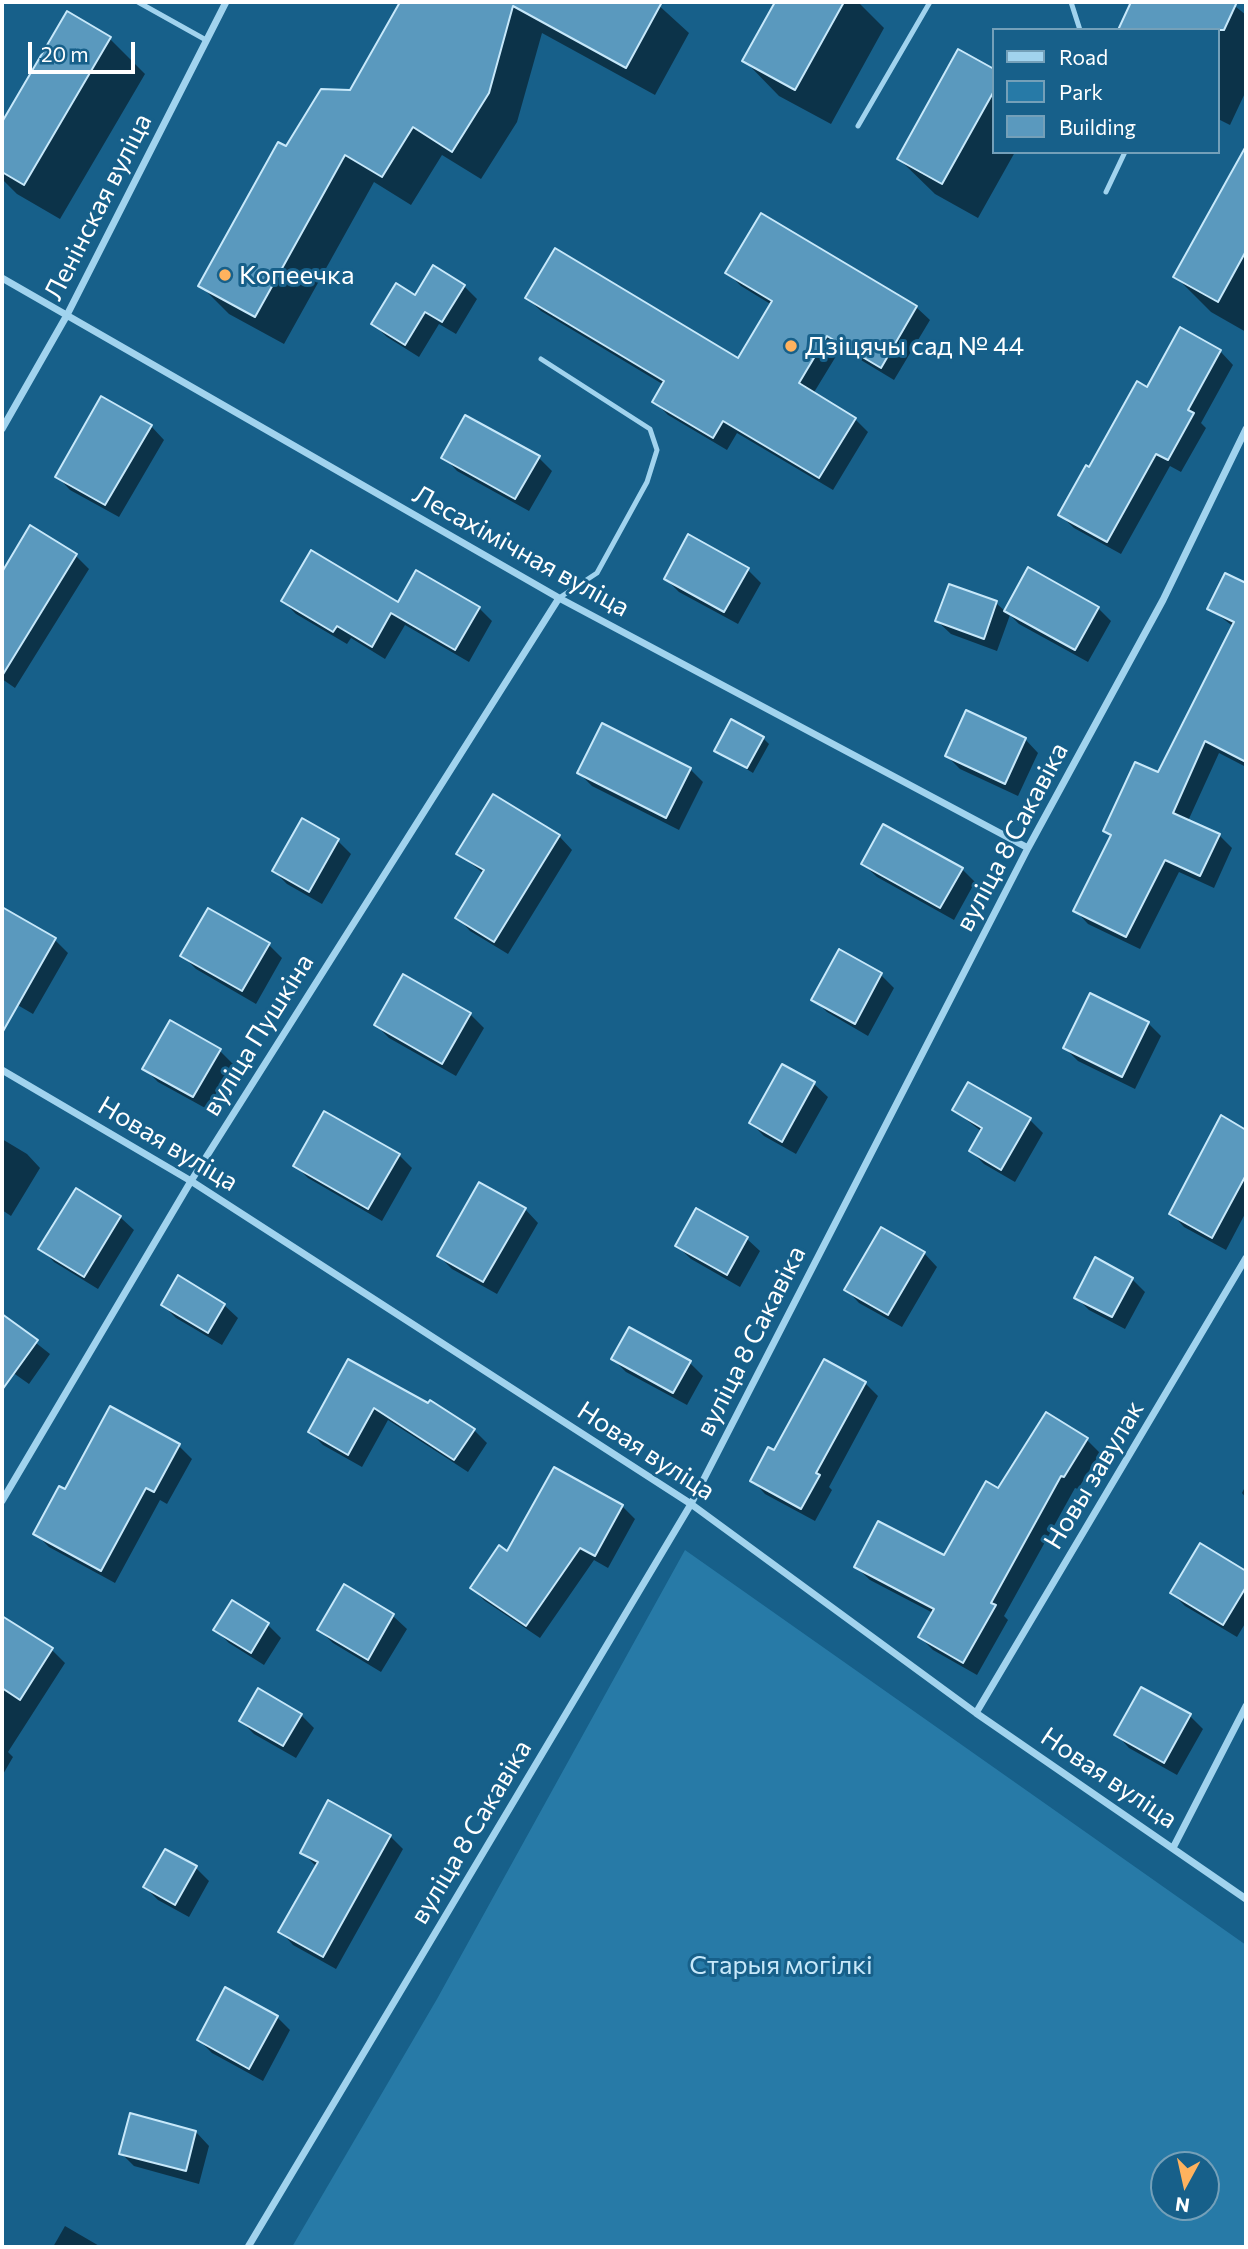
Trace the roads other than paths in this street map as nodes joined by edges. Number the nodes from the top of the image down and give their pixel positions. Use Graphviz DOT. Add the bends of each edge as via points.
graph roads {
  1 [pos="138,2"];
  2 [pos="226,2"];
  3 [pos="930,2"];
  4 [pos="1070,2"];
  5 [pos="1079,28"];
  6 [pos="206,40"];
  7 [pos="858,126"];
  8 [pos="1124,154"];
  9 [pos="1107,192"];
  10 [pos="2,278"];
  11 [pos="67,315"];
  12 [pos="541,359"];
  13 [pos="2,429"];
  14 [pos="1246,429"];
  15 [pos="559,598"];
  16 [pos="1028,848"];
  17 [pos="2,1070"];
  18 [pos="191,1181"];
  19 [pos="1246,1258"];
  20 [pos="2,1501"];
  21 [pos="691,1504"];
  22 [pos="1246,1706"];
  23 [pos="976,1713"];
  24 [pos="1174,1846"];
  25 [pos="1246,1899"];
  26 [pos="248,2247"];
  1 -- 6 [label="lane"];
  2 -- 6 [label="street, Ленінская вуліца"];
  3 -- 7 [label="lane"];
  4 -- 5 [label="lane"];
  6 -- 11 [label="street, Ленінская вуліца"];
  8 -- 9 [label="lane"];
  10 -- 11 [label="street, Лесахімічная вуліца"];
  11 -- 13 [label="street, Ленінская вуліца"];
  11 -- 15 [label="street, Лесахімічная вуліца"];
  12 -- 15 [label="lane" via="650,429 657,450 647,482 597,573"];
  14 -- 16 [label="street, вуліца 8 Сакавіка" via="1163,600"];
  15 -- 16 [label="street, Лесахімічная вуліца"];
  15 -- 18 [label="street, вуліца Пушкіна"];
  16 -- 21 [label="street, вуліца 8 Сакавіка"];
  17 -- 18 [label="street, Новая вуліца"];
  18 -- 20 [label="street, вуліца Пушкіна"];
  18 -- 21 [label="street, Новая вуліца"];
  19 -- 23 [label="street, Новы завулак"];
  21 -- 23 [label="street, Новая вуліца"];
  21 -- 26 [label="street, вуліца 8 Сакавіка"];
  22 -- 24 [label="street"];
  23 -- 24 [label="street, Новая вуліца"];
  24 -- 25 [label="street, Новая вуліца"];
}
